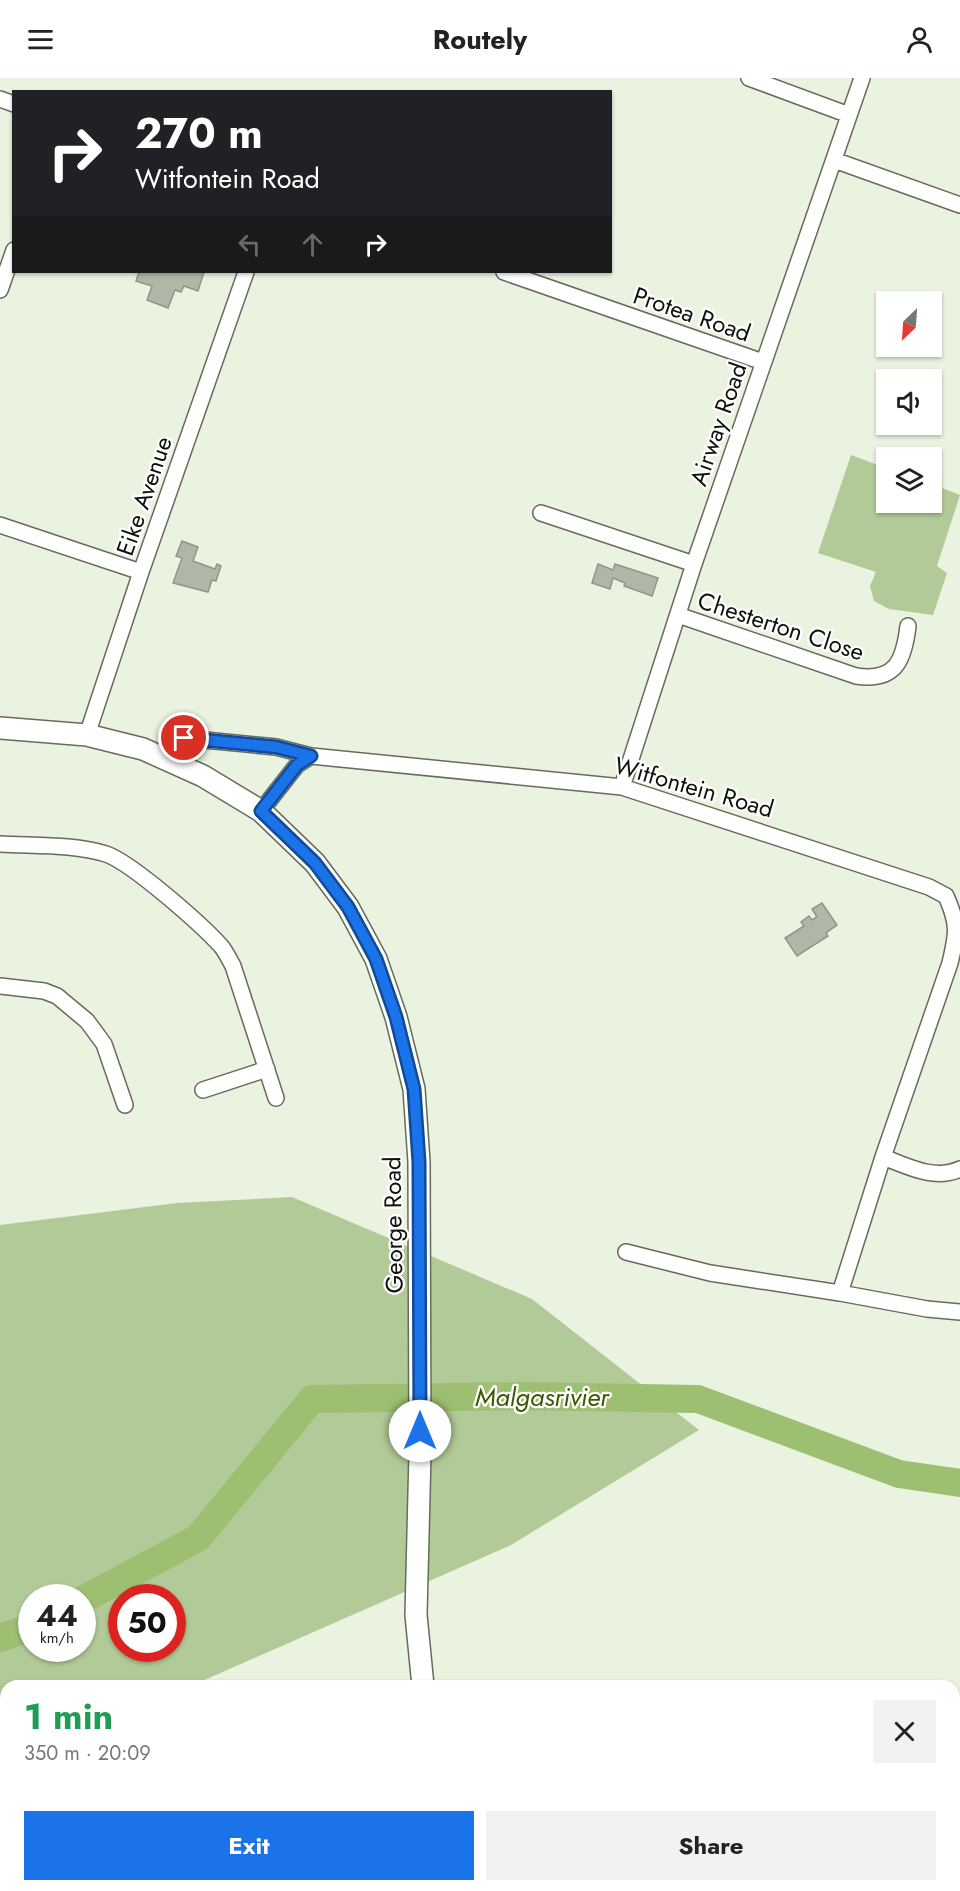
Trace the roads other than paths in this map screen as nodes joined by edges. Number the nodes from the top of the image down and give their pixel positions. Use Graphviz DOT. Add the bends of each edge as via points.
graph roads {
  1 [pos="749,78"];
  2 [pos="862,78"];
  3 [pos="849,115"];
  4 [pos="834,160"];
  5 [pos="960,206"];
  6 [pos="12,256"];
  7 [pos="246,273"];
  8 [pos="507,273"];
  9 [pos="0,290"];
  10 [pos="763,362"];
  11 [pos="541,513"];
  12 [pos="0,525"];
  13 [pos="694,564"];
  14 [pos="141,572"];
  15 [pos="678,615"];
  16 [pos="908,626"];
  17 [pos="0,728"];
  18 [pos="87,735"];
  19 [pos="184,738"];
  20 [pos="311,756"];
  21 [pos="622,787"];
  22 [pos="261,811"];
  23 [pos="0,844"];
  24 [pos="0,986"];
  25 [pos="267,1069"];
  26 [pos="202,1090"];
  27 [pos="276,1098"];
  28 [pos="125,1106"];
  29 [pos="883,1157"];
  30 [pos="960,1169"];
  31 [pos="626,1252"];
  32 [pos="840,1293"];
  33 [pos="960,1312"];
  34 [pos="422,1680"];
  1 -- 3 [label="street"];
  2 -- 3 [label="street, Airway Road"];
  3 -- 4 [label="street, Airway Road"];
  4 -- 5 [label="street"];
  4 -- 10 [label="street, Airway Road"];
  6 -- 9 [label="street"];
  7 -- 14 [label="street, Eike Avenue"];
  8 -- 10 [label="street, Protea Road"];
  10 -- 13 [label="street, Airway Road"];
  11 -- 13 [label="street"];
  12 -- 14 [label="street"];
  13 -- 15 [label="street, Airway Road"];
  14 -- 18 [label="street, Eike Avenue"];
  15 -- 16 [label="street, Chesterton Close" via="856,676 872,678 885,675 897,665 903,655"];
  15 -- 21 [label="street, Airway Road"];
  17 -- 18 [label="main road"];
  18 -- 22 [label="main road" via="143,749 203,776"];
  19 -- 20 [label="street, Witfontein Road" via="276,747"];
  20 -- 21 [label="street, Witfontein Road"];
  20 -- 22 [label="street" via="297,765"];
  21 -- 29 [label="street, Witfontein Road" via="929,887 946,896 957,933 950,963"];
  22 -- 34 [label="main road, George Road" via="315,863 348,907 376,959 414,1089 419,1162 416,1616"];
  23 -- 25 [label="street" via="107,854 173,903 222,947 233,966"];
  24 -- 28 [label="street" via="57,996 87,1021 104,1044"];
  25 -- 26 [label="street"];
  25 -- 27 [label="street"];
  29 -- 30 [label="street" via="933,1174"];
  29 -- 32 [label="street"];
  31 -- 32 [label="street" via="710,1273"];
  32 -- 33 [label="street"];
}
